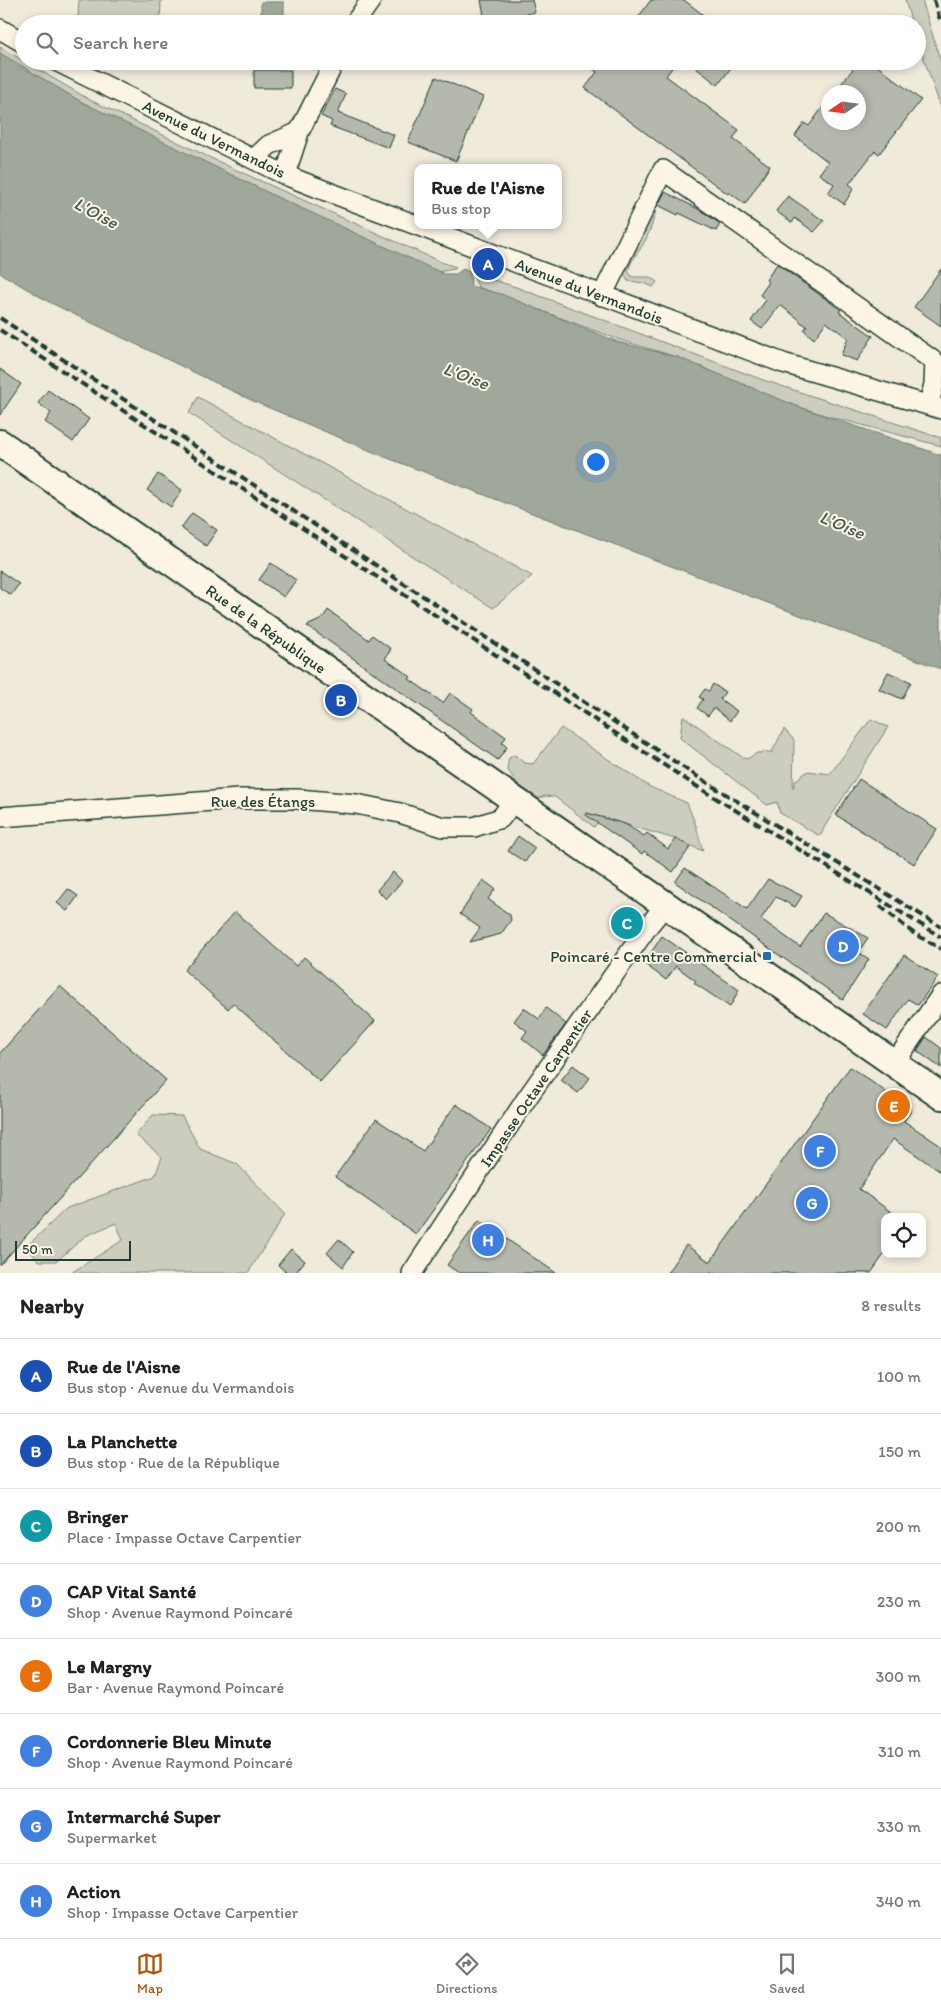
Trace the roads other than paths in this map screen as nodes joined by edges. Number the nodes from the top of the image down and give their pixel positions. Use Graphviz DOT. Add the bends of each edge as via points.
graph roads {
  1 [pos="370,0"];
  2 [pos="360,15"];
  3 [pos="0,29"];
  4 [pos="15,38"];
  5 [pos="74,70"];
  6 [pos="330,70"];
  7 [pos="299,132"];
  8 [pos="254,159"];
  9 [pos="285,174"];
  10 [pos="414,224"];
  11 [pos="428,229"];
  12 [pos="602,296"];
  13 [pos="935,407"];
  14 [pos="0,443"];
  15 [pos="514,801"];
  16 [pos="0,817"];
  17 [pos="665,906"];
  18 [pos="941,996"];
  19 [pos="894,1064"];
  20 [pos="941,1096"];
  21 [pos="412,1273"];
  1 -- 2 [label="street"];
  3 -- 4 [label="street"];
  5 -- 8 [label="street, Avenue du Vermandois"];
  6 -- 7 [label="street"];
  7 -- 8 [label="street" via="269,145"];
  7 -- 9 [label="street"];
  8 -- 9 [label="street, Avenue du Vermandois"];
  9 -- 10 [label="street, Avenue du Vermandois"];
  11 -- 12 [label="street, Avenue du Vermandois"];
  12 -- 13 [label="street, Avenue du Vermandois" via="783,363"];
  12 -- 13 [label="street" via="663,170 935,362"];
  14 -- 15 [label="main road, Rue de la République"];
  15 -- 16 [label="street, Rue des Étangs" via="501,818 474,827 443,827 400,813 356,804 297,799 239,799"];
  15 -- 17 [label="main road, Rue de la République"];
  17 -- 19 [label="main road, Rue de la République"];
  17 -- 21 [label="street, Impasse Octave Carpentier" via="527,1098"];
  18 -- 19 [label="street"];
  19 -- 20 [label="main road, Rue de la République"];
}
